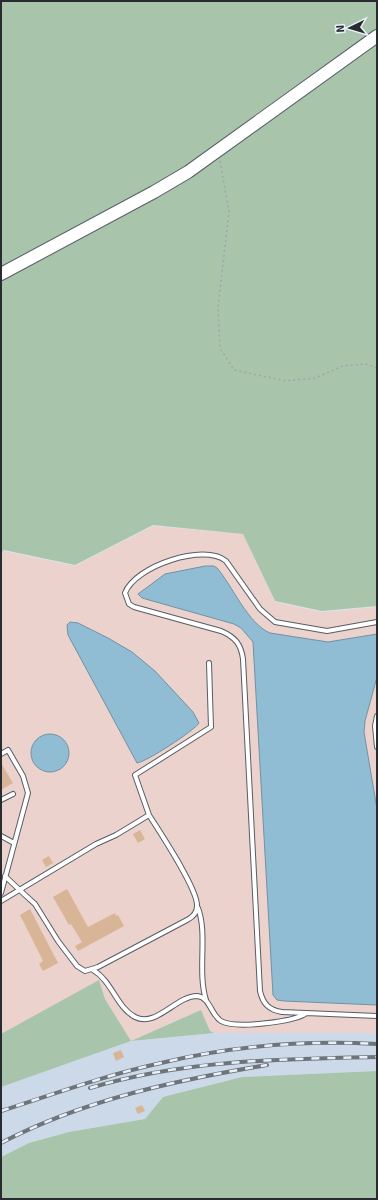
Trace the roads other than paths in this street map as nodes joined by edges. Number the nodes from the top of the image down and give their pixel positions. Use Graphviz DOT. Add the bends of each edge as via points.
graph roads {
  1 [pos="377,36"];
  2 [pos="1,274"];
  3 [pos="377,622"];
  4 [pos="209,663"];
  5 [pos="377,716"];
  6 [pos="377,747"];
  7 [pos="1,754"];
  8 [pos="13,794"];
  9 [pos="1,800"];
  10 [pos="149,815"];
  11 [pos="1,836"];
  12 [pos="14,843"];
  13 [pos="6,876"];
  14 [pos="20,890"];
  15 [pos="1,893"];
  16 [pos="1,901"];
  17 [pos="198,907"];
  18 [pos="93,970"];
  19 [pos="207,1002"];
  20 [pos="306,1013"];
  21 [pos="377,1016"];
  1 -- 2 [label="street" via="219,151 154,192"];
  3 -- 20 [label="lane" via="327,631 275,622 260,609 226,561 210,554 158,564 130,584 124,593 129,604 134,607 221,631 232,637 240,646 243,659 260,991 263,1002 270,1009"];
  4 -- 10 [label="lane" via="211,726 135,776"];
  5 -- 6 [label="lane"];
  7 -- 12 [label="lane" via="8,750 21,770 28,788"];
  8 -- 9 [label="lane"];
  10 -- 14 [label="lane"];
  10 -- 17 [label="lane" via="191,886"];
  11 -- 12 [label="lane"];
  12 -- 13 [label="lane"];
  13 -- 14 [label="lane"];
  13 -- 15 [label="lane"];
  14 -- 16 [label="lane"];
  14 -- 18 [label="lane" via="39,909 54,936 77,966 84,971"];
  17 -- 18 [label="lane" via="196,913 187,920"];
  17 -- 19 [label="lane" via="202,977"];
  18 -- 19 [label="lane" via="106,980 126,1010 140,1019 156,1016 191,997 200,997"];
  19 -- 20 [label="lane" via="218,1019 232,1024 285,1020"];
  20 -- 21 [label="lane"];
}
